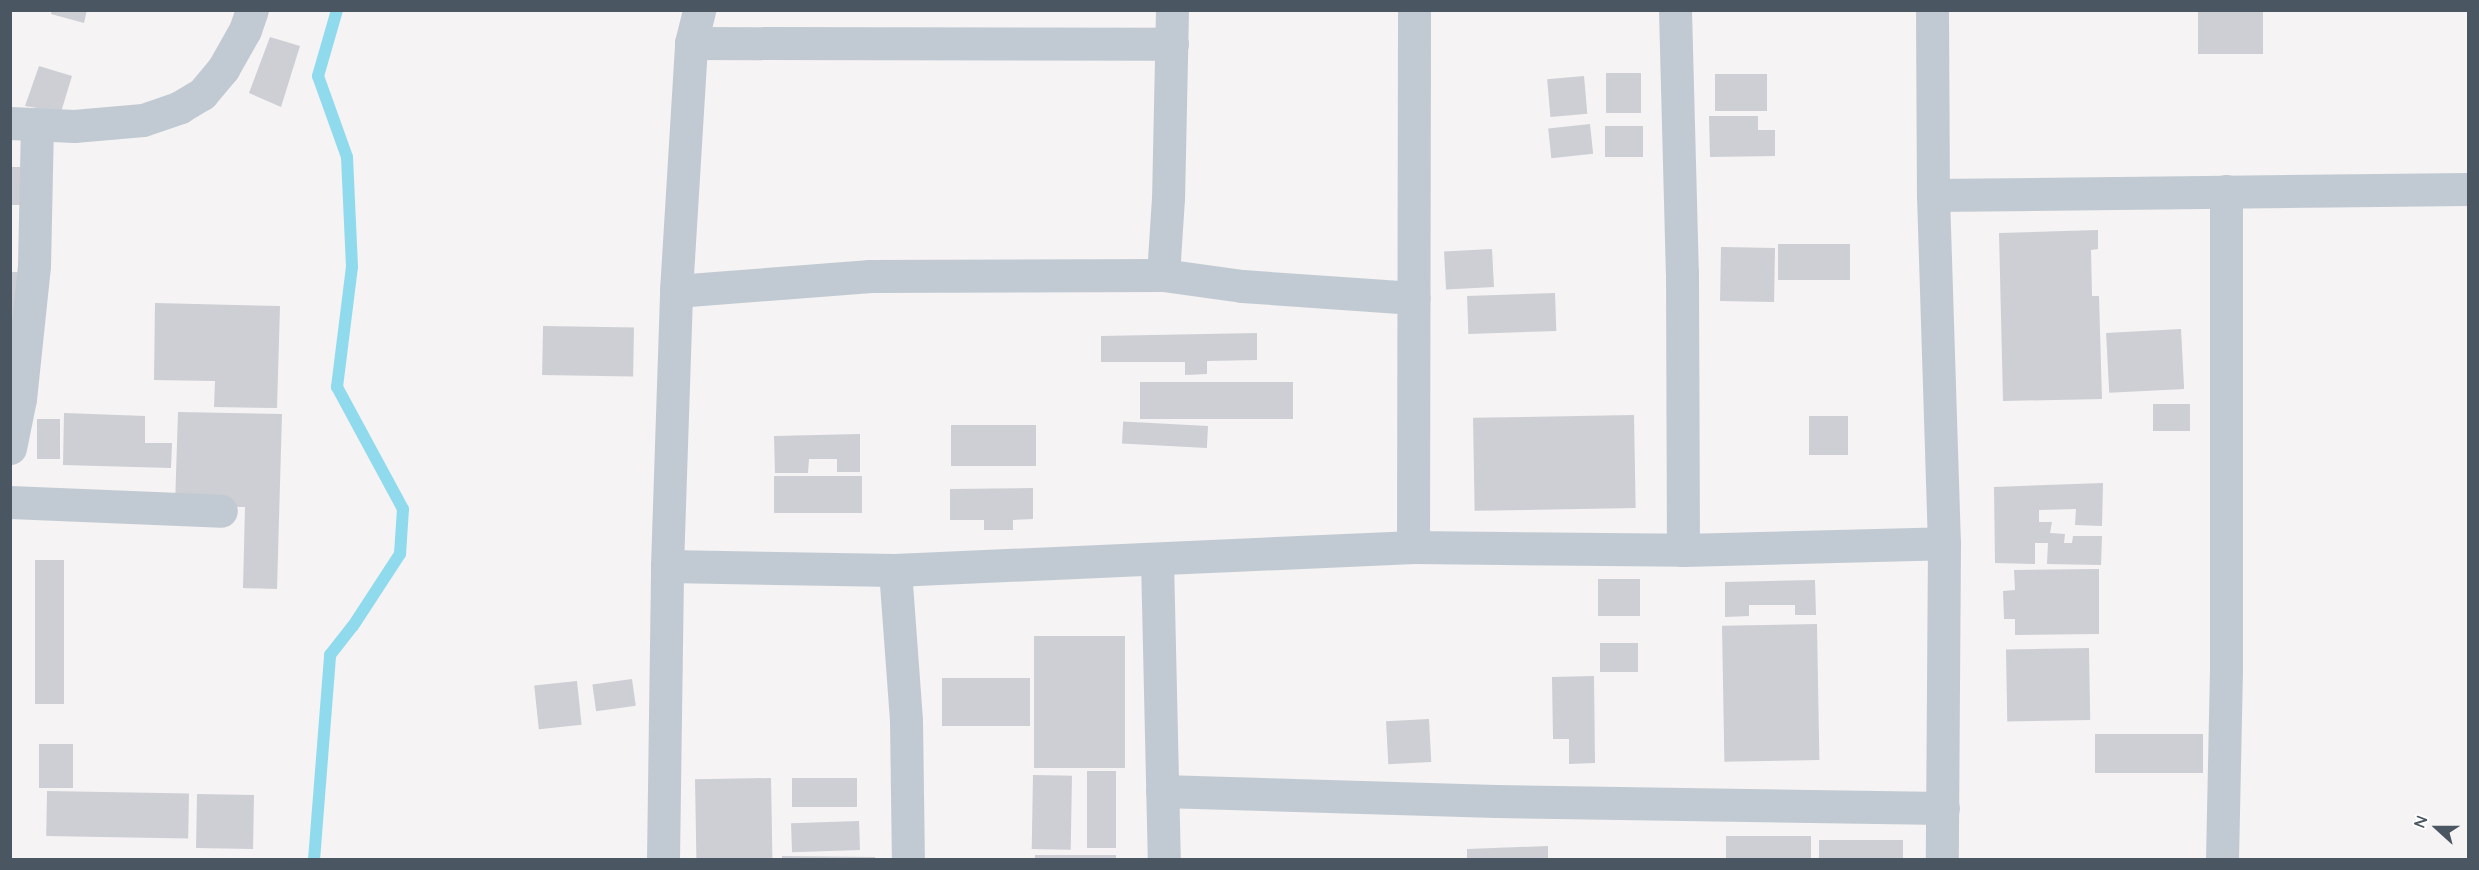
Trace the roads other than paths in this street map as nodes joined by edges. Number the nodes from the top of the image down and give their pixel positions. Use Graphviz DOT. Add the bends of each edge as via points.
graph roads {
  1 [pos="252,10"];
  2 [pos="699,10"];
  3 [pos="1172,10"];
  4 [pos="1414,10"];
  5 [pos="1675,10"];
  6 [pos="1932,10"];
  7 [pos="691,43"];
  8 [pos="1172,44"];
  9 [pos="24,124"];
  10 [pos="2469,189"];
  11 [pos="2226,191"];
  12 [pos="1933,195"];
  13 [pos="1163,275"];
  14 [pos="676,291"];
  15 [pos="1414,298"];
  16 [pos="10,448"];
  17 [pos="10,502"];
  18 [pos="221,511"];
  19 [pos="1944,543"];
  20 [pos="1413,547"];
  21 [pos="1683,550"];
  22 [pos="1157,559"];
  23 [pos="667,566"];
  24 [pos="895,570"];
  25 [pos="1162,791"];
  26 [pos="1943,808"];
  27 [pos="663,860"];
  28 [pos="908,860"];
  29 [pos="1164,860"];
  30 [pos="1942,860"];
  31 [pos="2222,860"];
  1 -- 9 [label="street" via="224,69 202,94 180,106 143,120 74,126"];
  2 -- 7 [label="street"];
  3 -- 8 [label="street"];
  4 -- 15 [label="street"];
  5 -- 21 [label="street" via="1682,273"];
  6 -- 12 [label="street"];
  7 -- 8 [label="street"];
  7 -- 14 [label="street"];
  8 -- 13 [label="street"];
  9 -- 16 [label="street" via="34,266 20,399"];
  10 -- 11 [label="street"];
  11 -- 12 [label="street"];
  11 -- 31 [label="street"];
  12 -- 19 [label="street"];
  13 -- 14 [label="street" via="870,276"];
  13 -- 15 [label="street" via="1242,286"];
  14 -- 23 [label="street"];
  15 -- 20 [label="street"];
  17 -- 18 [label="street"];
  19 -- 21 [label="street"];
  19 -- 26 [label="street"];
  20 -- 21 [label="street"];
  20 -- 22 [label="street"];
  22 -- 24 [label="street"];
  22 -- 25 [label="street"];
  23 -- 24 [label="street"];
  23 -- 27 [label="street"];
  24 -- 28 [label="street" via="906,721"];
  25 -- 26 [label="street"];
  25 -- 29 [label="street"];
  26 -- 30 [label="street"];
}
